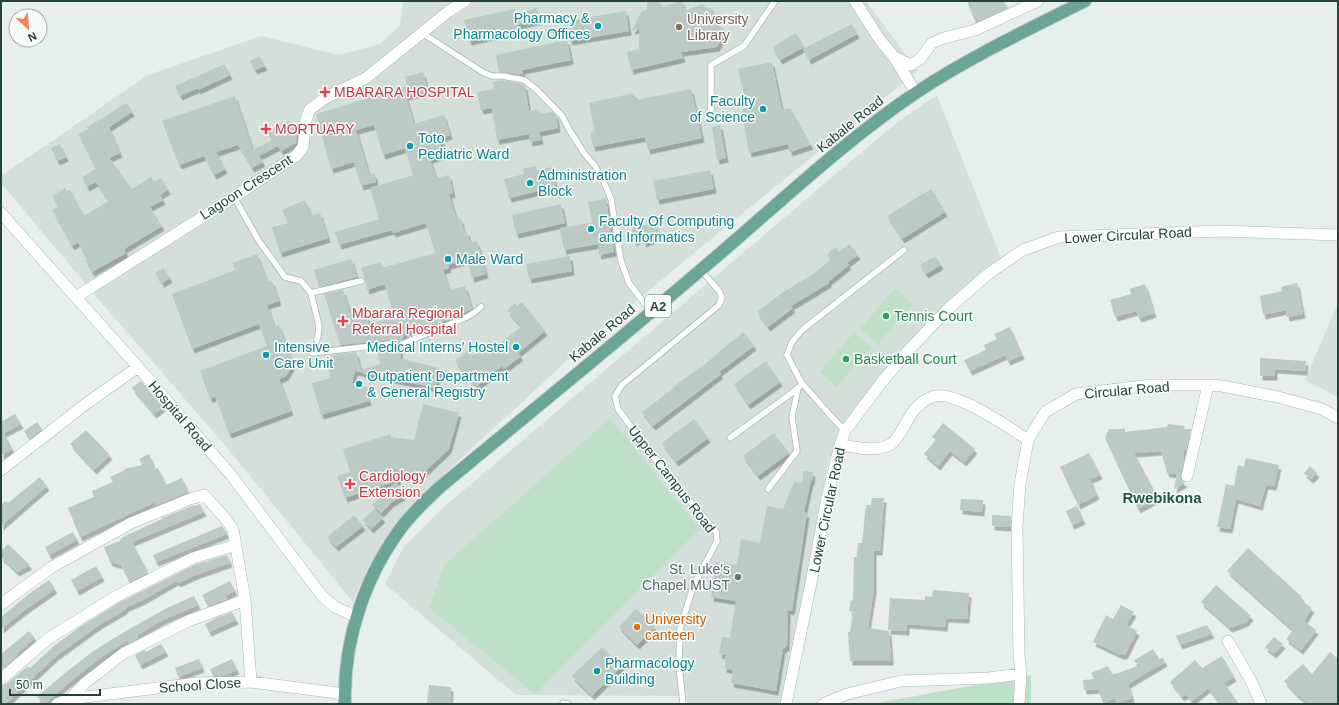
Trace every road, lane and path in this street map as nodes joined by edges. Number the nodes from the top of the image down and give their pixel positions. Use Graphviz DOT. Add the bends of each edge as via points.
graph roads {
  1 [pos="465,1"];
  2 [pos="775,1"];
  3 [pos="855,1"];
  4 [pos="1038,1"];
  5 [pos="1085,1"];
  6 [pos="422,33"];
  7 [pos="894,57"];
  8 [pos="916,93"];
  9 [pos="711,110"];
  10 [pos="234,197"];
  11 [pos="1,213"];
  12 [pos="1338,235"];
  13 [pos="904,250"];
  14 [pos="702,270"];
  15 [pos="360,281"];
  16 [pos="311,293"];
  17 [pos="76,297"];
  18 [pos="481,307"];
  19 [pos="651,312"];
  20 [pos="390,344"];
  21 [pos="402,344"];
  22 [pos="138,367"];
  23 [pos="801,382"];
  24 [pos="1208,385"];
  25 [pos="798,388"];
  26 [pos="1338,418"];
  27 [pos="846,431"];
  28 [pos="730,438"];
  29 [pos="1028,440"];
  30 [pos="840,445"];
  31 [pos="1,470"];
  32 [pos="1186,476"];
  33 [pos="768,489"];
  34 [pos="236,545"];
  35 [pos="245,600"];
  36 [pos="1,604"];
  37 [pos="357,617"];
  38 [pos="1228,642"];
  39 [pos="1021,674"];
  40 [pos="1,679"];
  41 [pos="251,682"];
  42 [pos="345,699"];
  43 [pos="70,700"];
  44 [pos="57,704"];
  45 [pos="683,704"];
  46 [pos="786,704"];
  47 [pos="823,704"];
  48 [pos="1019,704"];
  49 [pos="1261,704"];
  1 -- 6 [label="street, Lagoon Crescent"];
  2 -- 9 [label="lane" via="744,46 711,65"];
  3 -- 7 [label="street"];
  4 -- 7 [label="street" via="975,30 932,43 920,59 911,65"];
  5 -- 8 [label="main road, Kabale Road / A2" via="968,62"];
  6 -- 10 [label="street, Lagoon Crescent" via="366,78 327,97 310,109 303,147 296,156"];
  6 -- 19 [label="lane" via="484,74 524,80 557,109 604,182 611,199 621,262 629,283"];
  7 -- 8 [label="street"];
  8 -- 14 [label="main road, Kabale Road / A2" via="881,117 830,159"];
  10 -- 16 [label="lane" via="285,277 301,281"];
  10 -- 17 [label="street, Lagoon Crescent"];
  11 -- 17 [label="street, Hospital Road"];
  12 -- 27 [label="street, Lower Circular Road" via="1221,231 1059,237 1023,250 988,274 948,309 881,383"];
  13 -- 23 [label="lane" via="795,338 787,355"];
  14 -- 19 [label="main road, Kabale Road / A2"];
  14 -- 45 [label="lane, Upper Campus Road" via="720,292 722,297 719,305 622,385 615,396 618,409 667,475 716,531 717,541 693,587 680,629 678,665"];
  15 -- 16 [label="lane"];
  16 -- 20 [label="lane" via="319,326 312,353"];
  17 -- 22 [label="street, Hospital Road"];
  18 -- 21 [label="lane" via="467,317"];
  19 -- 37 [label="main road, Kabale Road / A2" via="421,505 384,553 368,584"];
  22 -- 31 [label="street"];
  22 -- 37 [label="street, Hospital Road" via="231,475 323,597 335,607"];
  23 -- 25 [label="lane"];
  23 -- 27 [label="lane"];
  24 -- 26 [label="street, Circular Road" via="1278,397 1322,409"];
  24 -- 29 [label="street, Circular Road" via="1152,385 1076,394 1044,412"];
  24 -- 32 [label="street"];
  25 -- 28 [label="lane"];
  25 -- 33 [label="lane" via="792,417 797,451"];
  27 -- 30 [label="street, Lower Circular Road"];
  29 -- 30 [label="street" via="999,420 962,401 933,396 914,410 892,444 870,449"];
  29 -- 39 [label="street, Circular Road" via="1020,484 1017,527"];
  30 -- 46 [label="street, Lower Circular Road"];
  34 -- 35 [label="street"];
  34 -- 36 [label="street" via="233,529 204,495 130,523 52,567"];
  34 -- 40 [label="street" via="193,558 117,596 49,638"];
  35 -- 41 [label="street"];
  35 -- 43 [label="street" via="188,622 124,653 85,683"];
  37 -- 42 [label="main road, Kabale Road / A2" via="349,648"];
  38 -- 49 [label="street"];
  39 -- 47 [label="street" via="989,678 902,681 847,694"];
  39 -- 48 [label="street, Circular Road"];
  41 -- 42 [label="street, School Close"];
  41 -- 43 [label="street, School Close" via="197,683"];
  43 -- 44 [label="street, School Close"];
}
